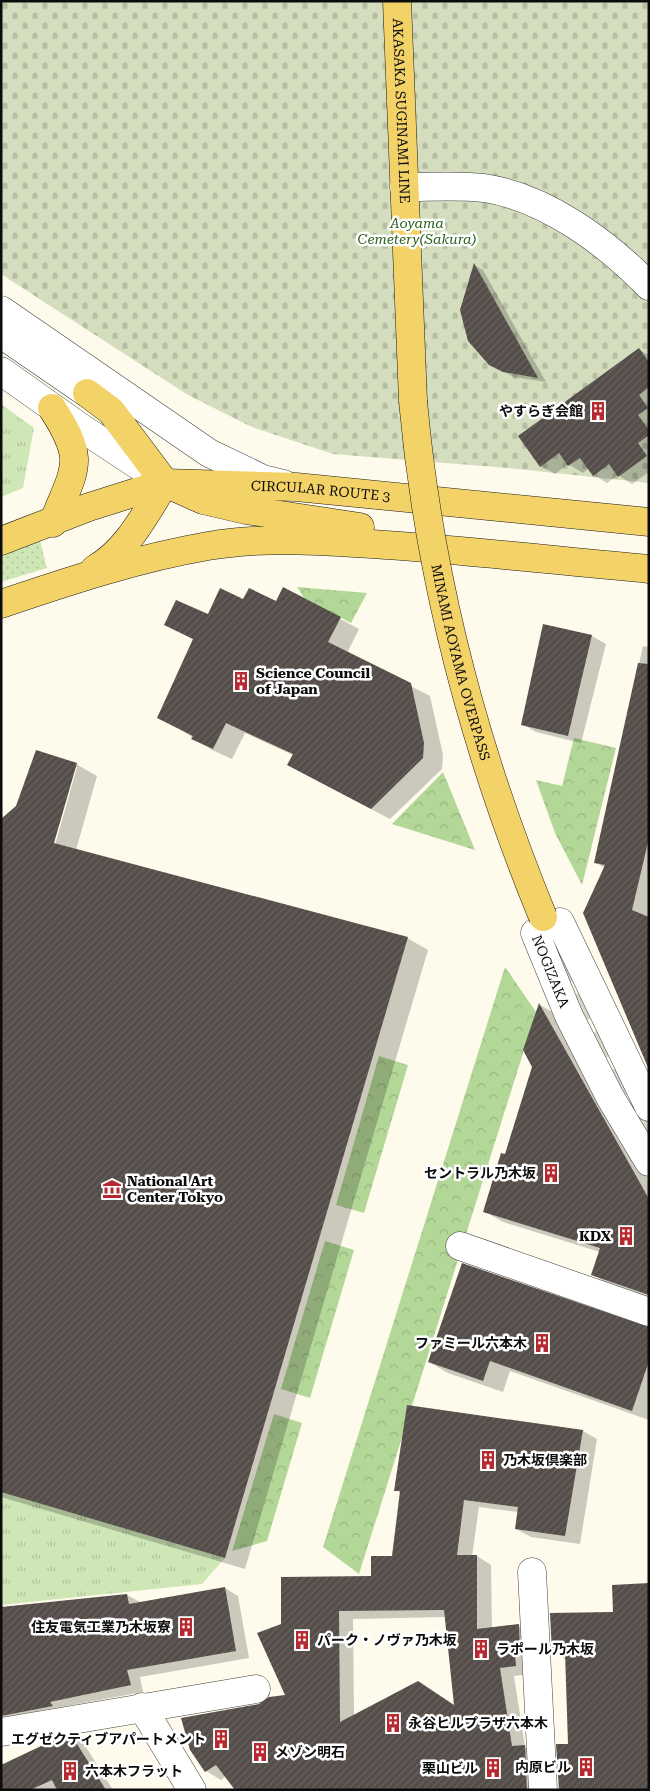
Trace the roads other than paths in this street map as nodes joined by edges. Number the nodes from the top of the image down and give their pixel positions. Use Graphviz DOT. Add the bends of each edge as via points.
graph roads {
  1 [pos="397,1"];
  2 [pos="404,187"];
  3 [pos="649,286"];
  4 [pos="1,310"];
  5 [pos="1,334"];
  6 [pos="1,371"];
  7 [pos="86,393"];
  8 [pos="412,401"];
  9 [pos="52,408"];
  10 [pos="165,483"];
  11 [pos="296,487"];
  12 [pos="649,522"];
  13 [pos="53,523"];
  14 [pos="1,542"];
  15 [pos="491,552"];
  16 [pos="649,569"];
  17 [pos="77,579"];
  18 [pos="1,604"];
  19 [pos="543,916"];
  20 [pos="649,1107"];
  21 [pos="649,1162"];
  22 [pos="460,1246"];
  23 [pos="649,1312"];
  24 [pos="532,1572"];
  25 [pos="256,1689"];
  26 [pos="142,1707"];
  27 [pos="1,1732"];
  28 [pos="192,1790"];
  29 [pos="543,1790"];
  1 -- 2 [label="main road, AKASAKA SUGINAMI LINE"];
  2 -- 3 [label="street" via="484,188 510,194 548,210 604,244"];
  2 -- 8 [label="main road, AKASAKA SUGINAMI LINE"];
  4 -- 11 [label="street" via="209,453 264,479"];
  5 -- 7 [label="street"];
  6 -- 9 [label="street"];
  7 -- 10 [label="main road" via="111,411"];
  8 -- 19 [label="main road, MINAMI AOYAMA OVERPASS, bridge" via="426,515 458,664 502,810"];
  9 -- 10 [label="street"];
  9 -- 13 [label="main road" via="69,434 75,467"];
  10 -- 11 [label="main road, CIRCULAR ROUTE 3"];
  10 -- 13 [label="main road, CIRCULAR ROUTE 3" via="89,507"];
  10 -- 15 [label="main road" via="203,500 246,510 480,546"];
  10 -- 17 [label="main road" via="123,547 109,561"];
  11 -- 12 [label="main road, CIRCULAR ROUTE 3"];
  13 -- 14 [label="main road, CIRCULAR ROUTE 3"];
  15 -- 16 [label="main road"];
  15 -- 17 [label="main road" via="334,541 265,541 209,546"];
  17 -- 18 [label="main road"];
  20 -- 21 [label="street, NOGIZAKA" via="560,922 535,933 573,1024 610,1097"];
  22 -- 23 [label="street"];
  24 -- 29 [label="street"];
  25 -- 26 [label="street"];
  26 -- 27 [label="street"];
  26 -- 28 [label="street"];
}
